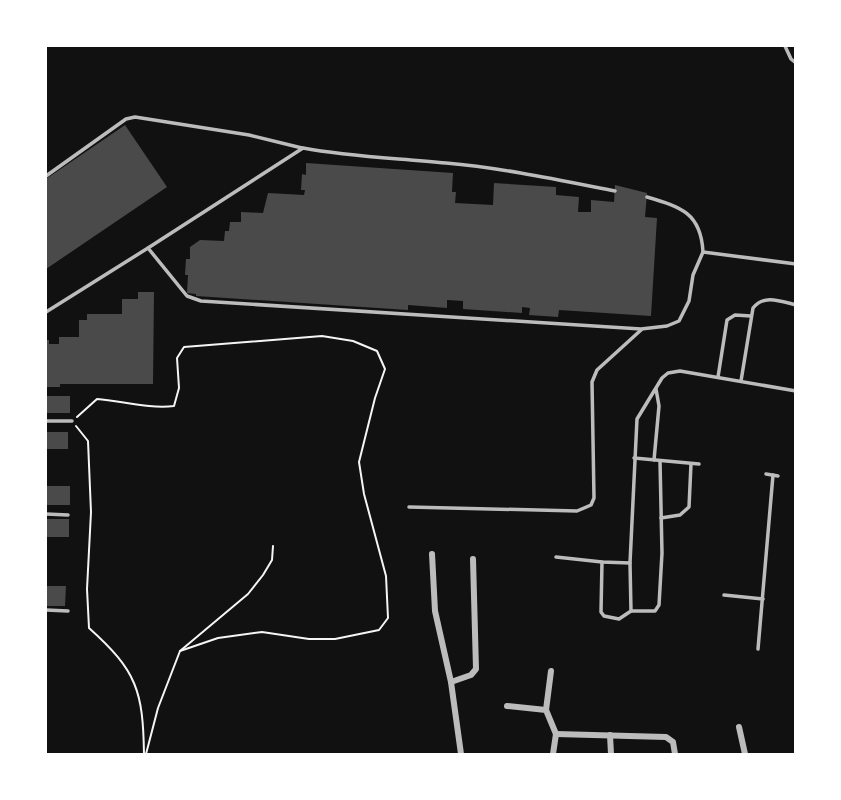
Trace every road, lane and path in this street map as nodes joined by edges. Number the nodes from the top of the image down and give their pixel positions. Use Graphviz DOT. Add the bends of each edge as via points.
graph roads {
  1 [pos="785,46"];
  2 [pos="796,63"];
  3 [pos="303,148"];
  4 [pos="46,176"];
  5 [pos="615,191"];
  6 [pos="647,197"];
  7 [pos="148,248"];
  8 [pos="703,252"];
  9 [pos="796,264"];
  10 [pos="796,305"];
  11 [pos="46,312"];
  12 [pos="751,316"];
  13 [pos="641,329"];
  14 [pos="718,377"];
  15 [pos="741,381"];
  16 [pos="656,389"];
  17 [pos="796,391"];
  18 [pos="46,421"];
  19 [pos="72,421"];
  20 [pos="634,458"];
  21 [pos="654,460"];
  22 [pos="660,461"];
  23 [pos="691,464"];
  24 [pos="699,464"];
  25 [pos="766,474"];
  26 [pos="409,507"];
  27 [pos="46,514"];
  28 [pos="68,515"];
  29 [pos="661,518"];
  30 [pos="273,546"];
  31 [pos="432,554"];
  32 [pos="556,557"];
  33 [pos="473,558"];
  34 [pos="602,562"];
  35 [pos="630,563"];
  36 [pos="724,595"];
  37 [pos="763,600"];
  38 [pos="46,610"];
  39 [pos="68,611"];
  40 [pos="631,611"];
  41 [pos="758,649"];
  42 [pos="180,651"];
  43 [pos="551,671"];
  44 [pos="451,682"];
  45 [pos="507,706"];
  46 [pos="546,710"];
  47 [pos="739,727"];
  48 [pos="556,734"];
  49 [pos="610,735"];
  50 [pos="145,754"];
  51 [pos="461,754"];
  52 [pos="553,754"];
  53 [pos="611,754"];
  54 [pos="675,754"];
  55 [pos="745,754"];
  1 -- 2 [label="lane"];
  3 -- 4 [label="lane" via="135,117"];
  3 -- 5 [label="lane" via="336,155 448,163"];
  3 -- 7 [label="lane"];
  6 -- 8 [label="lane" via="678,206 689,215 699,225"];
  7 -- 11 [label="lane"];
  7 -- 13 [label="lane" via="187,296 201,301"];
  8 -- 9 [label="lane"];
  8 -- 13 [label="lane" via="689,301 678,321"];
  10 -- 12 [label="lane" via="760,300"];
  12 -- 14 [label="lane" via="735,315 727,320"];
  12 -- 15 [label="lane"];
  13 -- 26 [label="lane" via="597,370 592,382 595,453 591,505 577,511"];
  14 -- 15 [label="lane"];
  14 -- 16 [label="lane" via="668,373"];
  15 -- 17 [label="lane"];
  16 -- 20 [label="lane" via="637,419"];
  16 -- 21 [label="lane"];
  18 -- 19 [label="lane"];
  19 -- 42 [label="path" via="97,399 174,406 179,388 177,358 184,346 322,336 377,351 385,369 359,462 386,576 388,618 379,630 335,639 262,632 218,638"];
  19 -- 50 [label="path" via="88,441 92,512 89,628 114,650 136,681"];
  20 -- 21 [label="lane"];
  20 -- 35 [label="lane"];
  21 -- 22 [label="lane"];
  22 -- 23 [label="lane"];
  22 -- 29 [label="lane"];
  23 -- 24 [label="lane"];
  23 -- 29 [label="lane" via="689,507 680,515"];
  25 -- 37 [label="lane" via="776,476"];
  27 -- 28 [label="lane"];
  29 -- 40 [label="lane" via="659,605 655,611"];
  30 -- 42 [label="path" via="272,560 248,594"];
  31 -- 44 [label="street" via="435,611"];
  32 -- 34 [label="lane"];
  33 -- 44 [label="street" via="475,669"];
  34 -- 35 [label="lane"];
  34 -- 40 [label="lane" via="601,612 619,619"];
  35 -- 40 [label="lane"];
  36 -- 37 [label="lane"];
  37 -- 41 [label="lane"];
  38 -- 39 [label="lane"];
  42 -- 50 [label="path"];
  43 -- 46 [label="street"];
  44 -- 51 [label="street"];
  45 -- 46 [label="street"];
  46 -- 48 [label="street"];
  47 -- 55 [label="street"];
  48 -- 49 [label="street"];
  48 -- 52 [label="street"];
  49 -- 53 [label="street"];
  49 -- 54 [label="street" via="666,737 673,742"];
}
